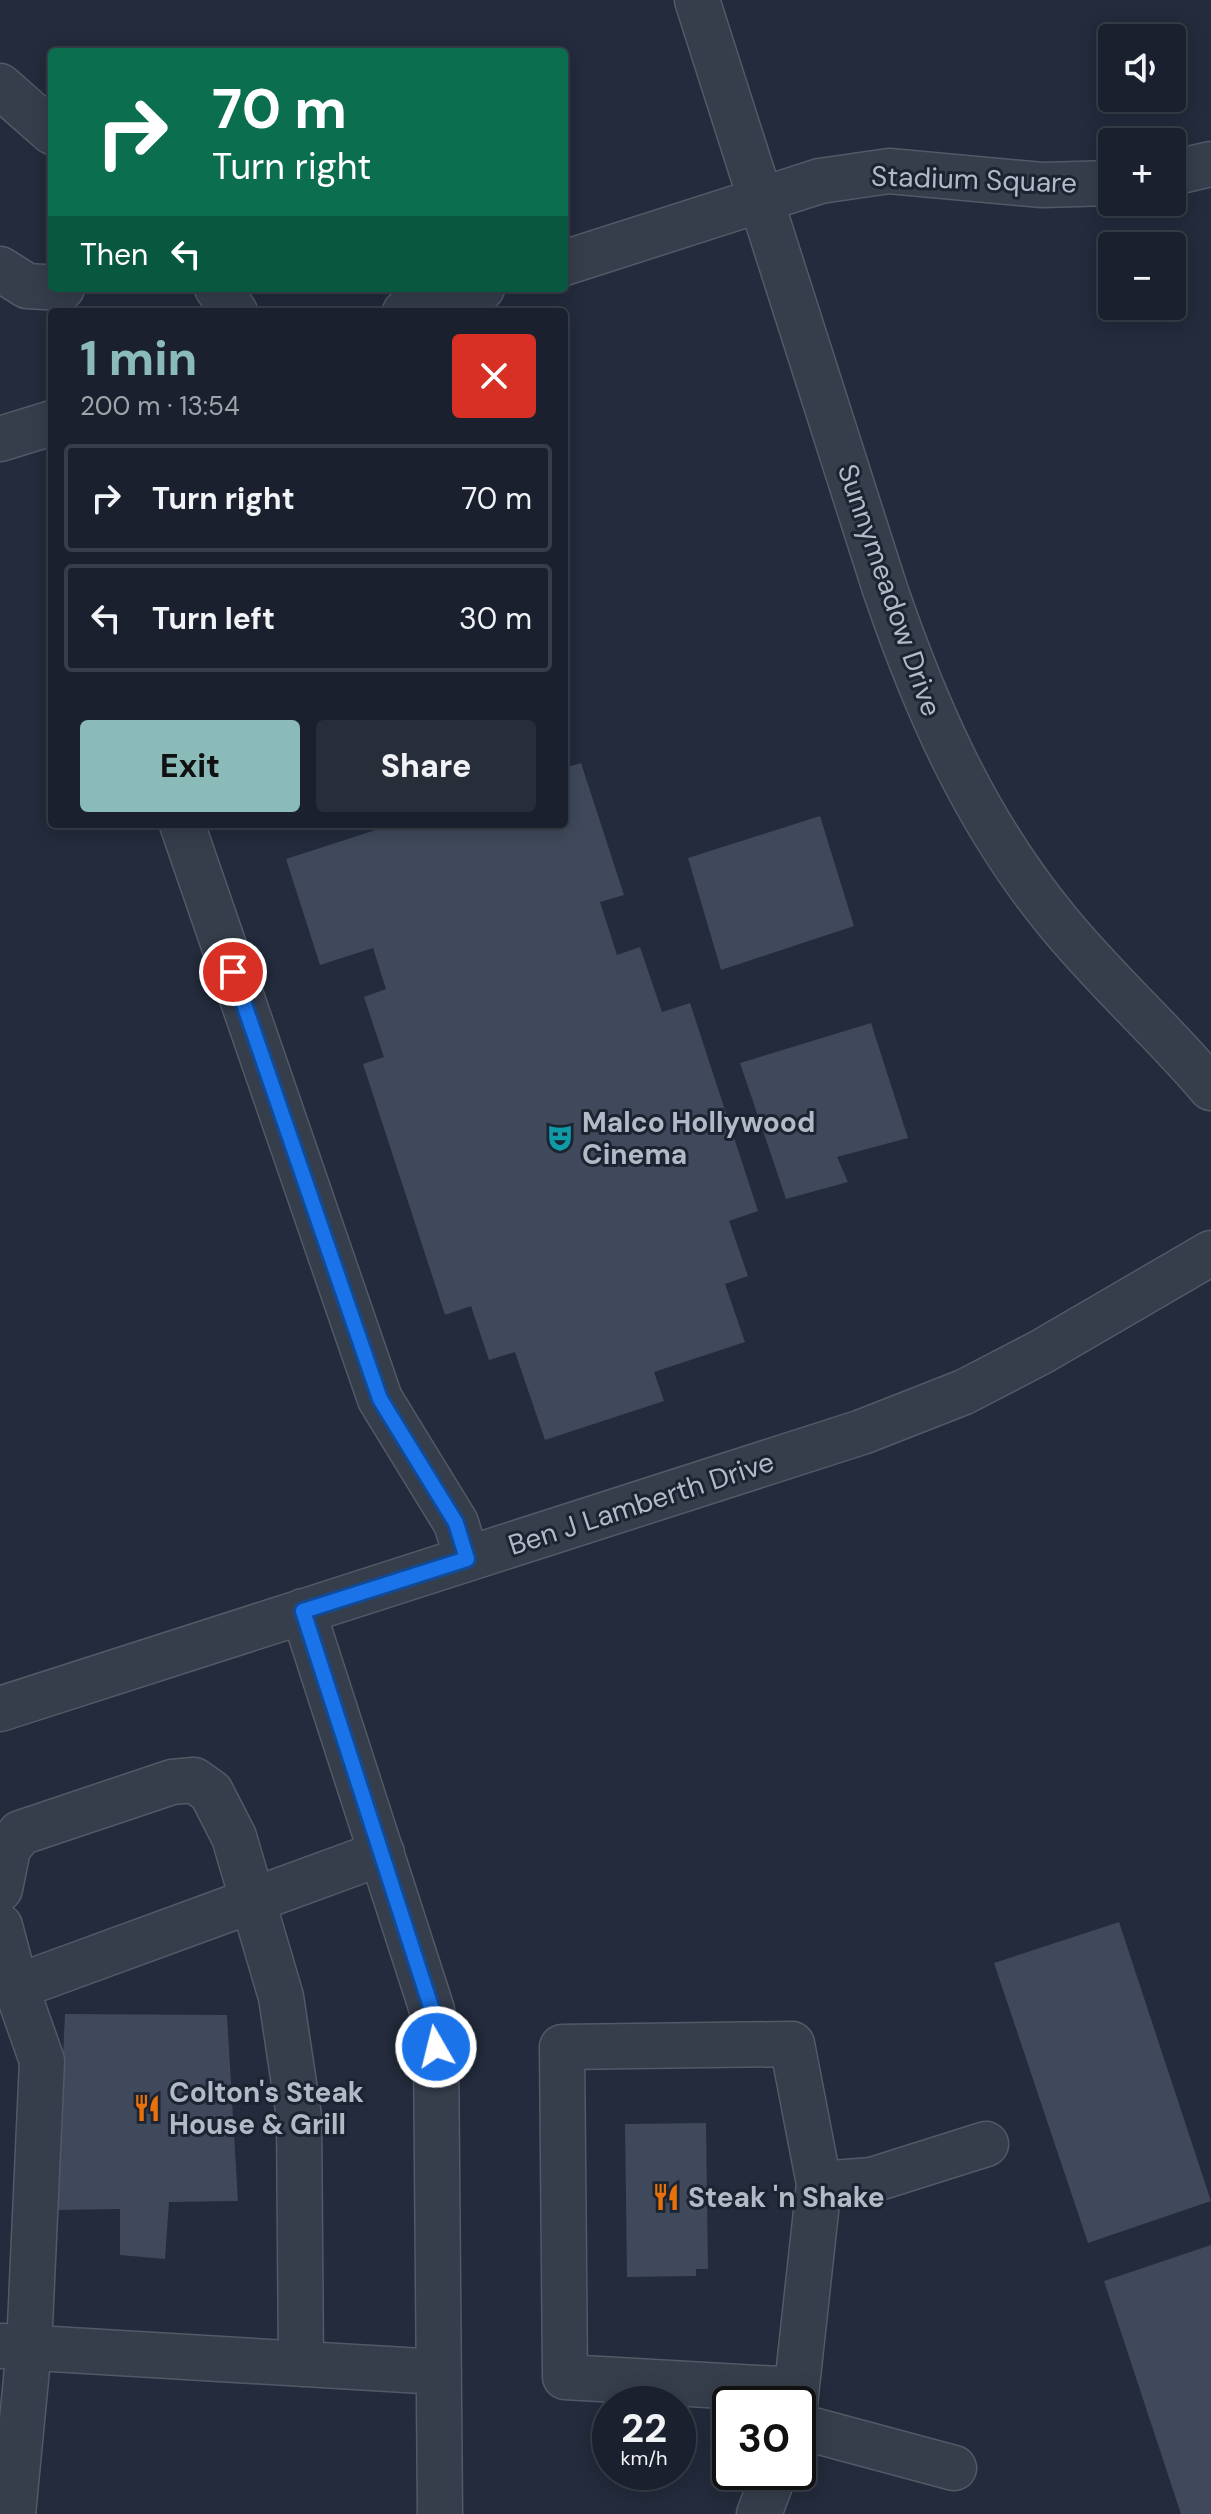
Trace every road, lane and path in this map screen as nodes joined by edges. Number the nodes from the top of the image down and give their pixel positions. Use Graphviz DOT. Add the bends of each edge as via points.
graph roads {
  1 [pos="697,0"];
  2 [pos="0,86"];
  3 [pos="48,128"];
  4 [pos="1211,164"];
  5 [pos="1186,170"];
  6 [pos="1098,183"];
  7 [pos="763,201"];
  8 [pos="568,262"];
  9 [pos="0,269"];
  10 [pos="48,287"];
  11 [pos="469,292"];
  12 [pos="418,308"];
  13 [pos="48,432"];
  14 [pos="0,439"];
  15 [pos="183,828"];
  16 [pos="1211,1088"];
  17 [pos="1211,1253"];
  18 [pos="467,1559"];
  19 [pos="303,1611"];
  20 [pos="0,1709"];
  21 [pos="382,1853"];
  22 [pos="0,1889"];
  23 [pos="251,1901"];
  24 [pos="0,1926"];
  25 [pos="16,1987"];
  26 [pos="986,2144"];
  27 [pos="819,2184"];
  28 [pos="15,2347"];
  29 [pos="301,2364"];
  30 [pos="439,2372"];
  31 [pos="798,2386"];
  32 [pos="712,2396"];
  33 [pos="816,2415"];
  34 [pos="954,2468"];
  35 [pos="768,2490"];
  36 [pos="0,2514"];
  37 [pos="11,2514"];
  38 [pos="440,2514"];
  39 [pos="759,2514"];
  1 -- 7 [label="street"];
  2 -- 3 [label="street"];
  4 -- 5 [label="street"];
  6 -- 7 [label="street, Stadium Square" via="1042,185 889,171 820,181"];
  7 -- 8 [label="street, Stadium Square"];
  7 -- 16 [label="street, Sunnymeadow Drive" via="915,677 969,791 1057,921"];
  9 -- 10 [label="street" via="27,286"];
  11 -- 12 [label="street"];
  13 -- 14 [label="street"];
  15 -- 18 [label="street" via="380,1399 456,1523"];
  17 -- 18 [label="street, Ben J Lamberth Drive" via="964,1392 862,1432"];
  18 -- 19 [label="street, Ben J Lamberth Drive"];
  19 -- 20 [label="street, Ben J Lamberth Drive"];
  19 -- 21 [label="street"];
  21 -- 23 [label="street"];
  21 -- 30 [label="street" via="432,2010"];
  22 -- 23 [label="street" via="8,1849 20,1833 172,1782 194,1780 211,1792 234,1837"];
  23 -- 25 [label="street"];
  23 -- 29 [label="street" via="281,1997 299,2117"];
  24 -- 25 [label="street"];
  25 -- 28 [label="street" via="42,2061"];
  26 -- 27 [label="street" via="872,2180"];
  27 -- 31 [label="street"];
  27 -- 32 [label="street" via="792,2044 562,2047 565,2377"];
  28 -- 29 [label="street"];
  28 -- 37 [label="street"];
  29 -- 30 [label="street"];
  30 -- 38 [label="street"];
  33 -- 34 [label="street"];
  35 -- 39 [label="street"];
  36 -- 37 [label="street"];
}
